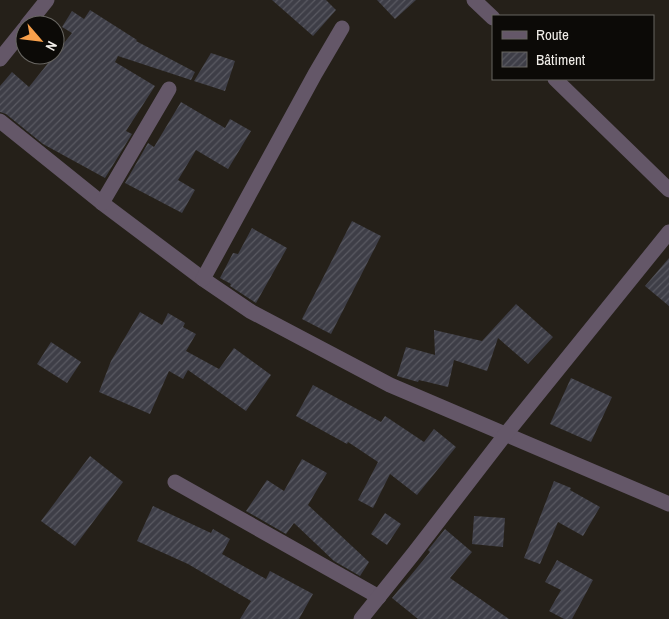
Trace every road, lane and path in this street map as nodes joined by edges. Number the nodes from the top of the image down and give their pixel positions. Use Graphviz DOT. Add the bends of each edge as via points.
graph roads {
  1 [pos="47,0"];
  2 [pos="474,0"];
  3 [pos="35,15"];
  4 [pos="492,17"];
  5 [pos="342,28"];
  6 [pos="15,40"];
  7 [pos="0,59"];
  8 [pos="556,80"];
  9 [pos="169,89"];
  10 [pos="0,121"];
  11 [pos="669,190"];
  12 [pos="102,203"];
  13 [pos="669,232"];
  14 [pos="203,279"];
  15 [pos="505,435"];
  16 [pos="175,482"];
  17 [pos="669,504"];
  18 [pos="379,597"];
  19 [pos="361,619"];
  1 -- 3 [label="street"];
  2 -- 4 [label="street"];
  5 -- 14 [label="street"];
  6 -- 7 [label="street"];
  8 -- 11 [label="street"];
  9 -- 12 [label="street"];
  10 -- 12 [label="street"];
  12 -- 14 [label="street"];
  13 -- 15 [label="street"];
  14 -- 15 [label="street" via="250,311 390,385"];
  15 -- 17 [label="street"];
  15 -- 18 [label="street"];
  16 -- 18 [label="street"];
  18 -- 19 [label="street"];
}
